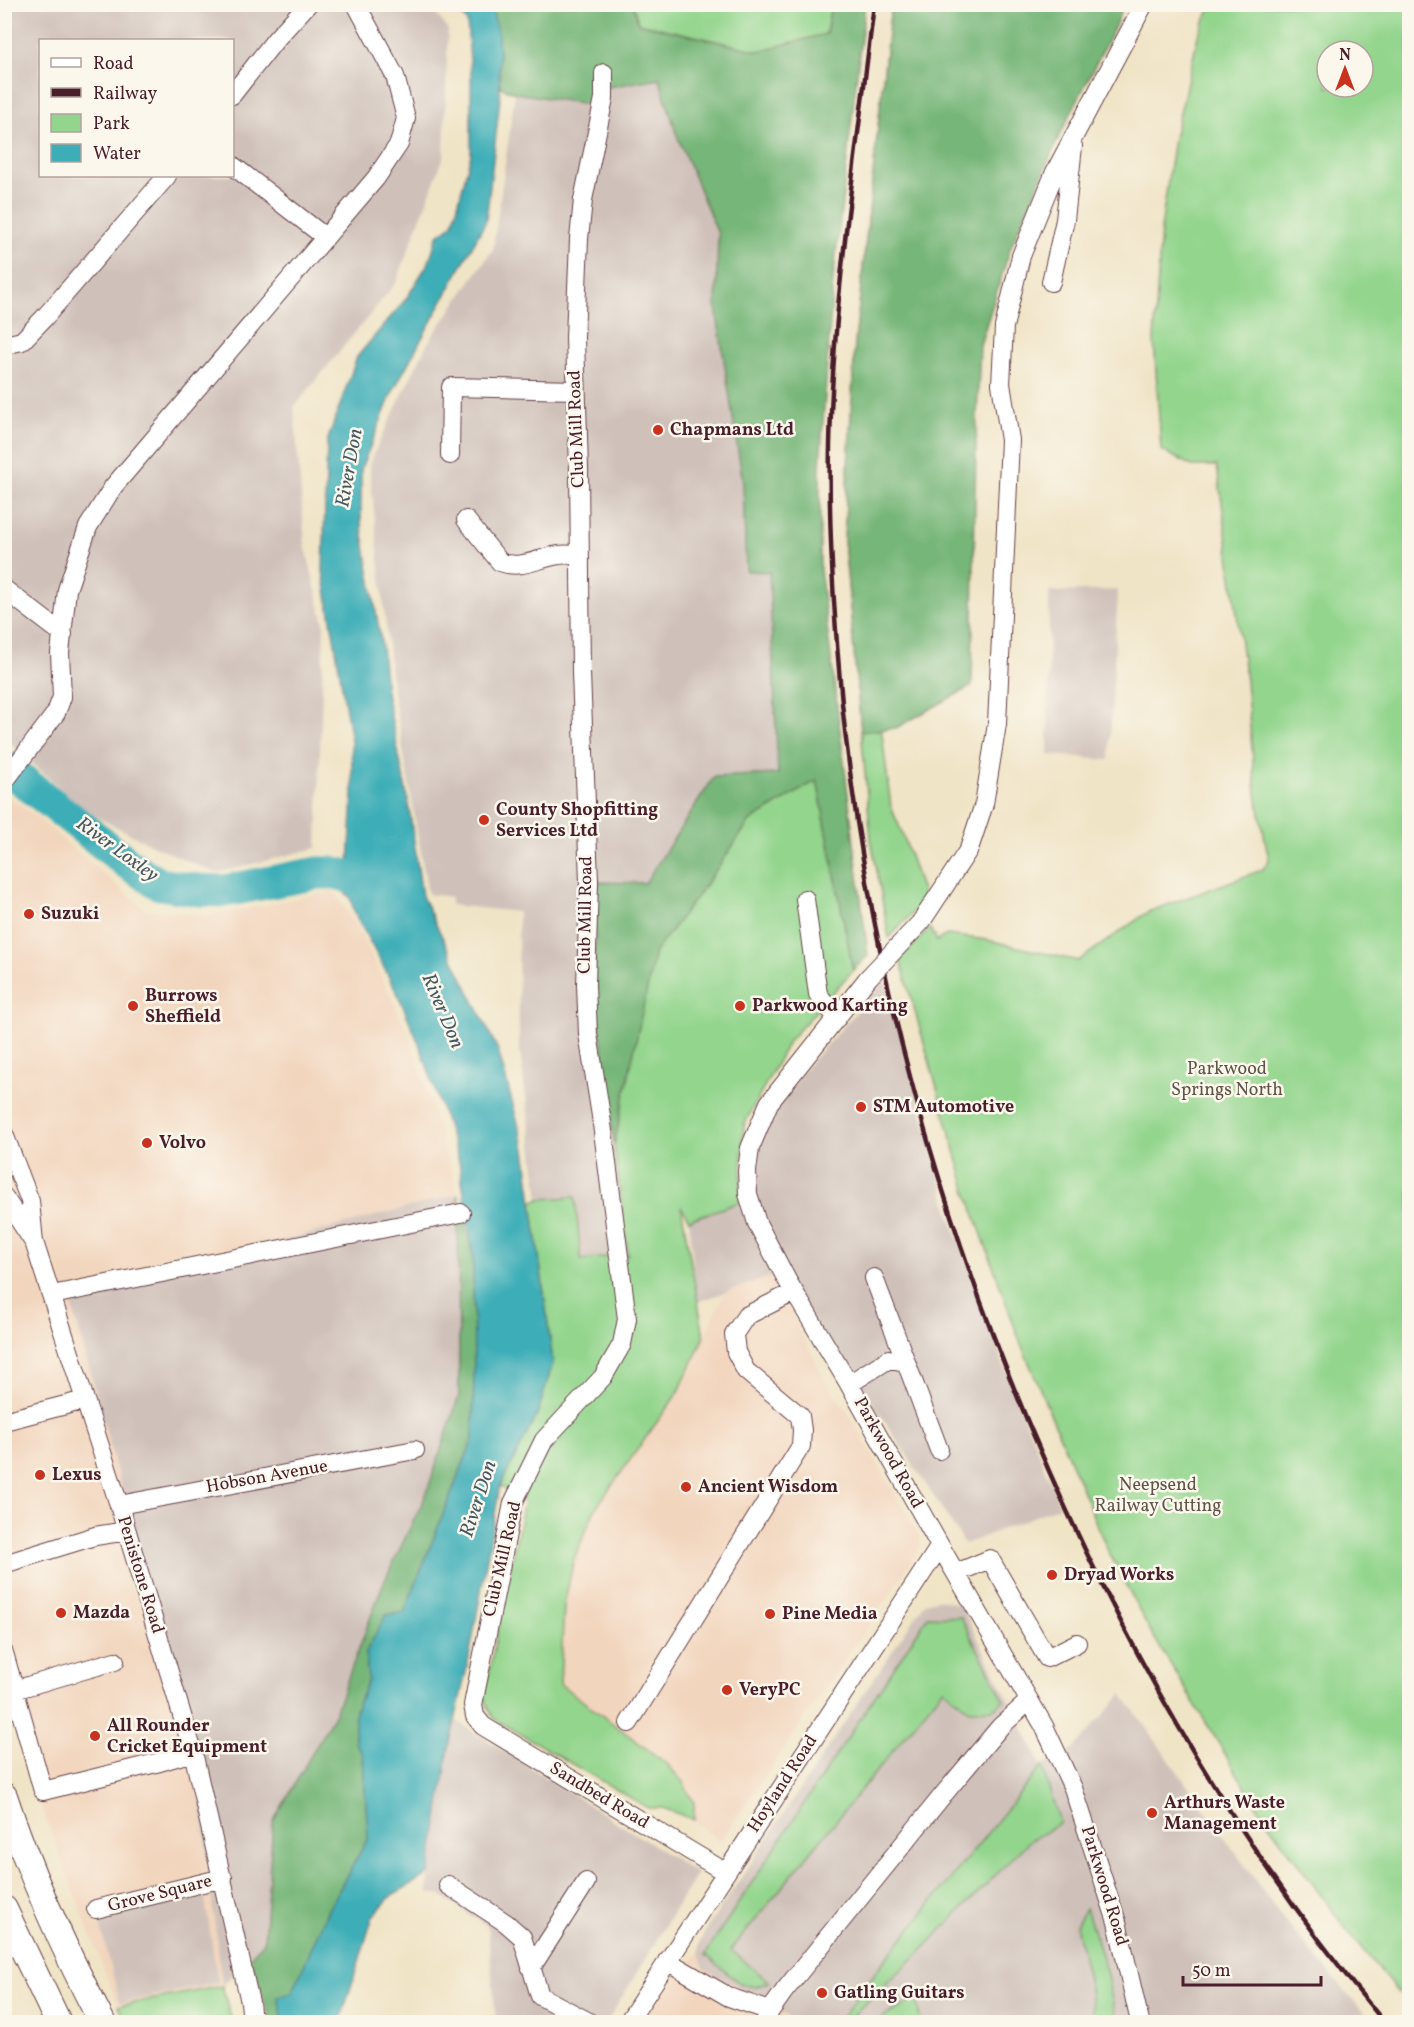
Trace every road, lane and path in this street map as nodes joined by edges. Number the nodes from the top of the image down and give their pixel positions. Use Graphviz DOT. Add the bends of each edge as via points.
graph roads {
  1 [pos="308,4"];
  2 [pos="356,4"];
  3 [pos="1144,4"];
  4 [pos="604,73"];
  5 [pos="234,92"];
  6 [pos="1074,138"];
  7 [pos="234,167"];
  8 [pos="166,177"];
  9 [pos="325,237"];
  10 [pos="1051,282"];
  11 [pos="4,345"];
  12 [pos="576,390"];
  13 [pos="450,455"];
  14 [pos="466,520"];
  15 [pos="579,555"];
  16 [pos="4,589"];
  17 [pos="63,634"];
  18 [pos="4,782"];
  19 [pos="805,899"];
  20 [pos="837,1018"];
  21 [pos="4,1134"];
  22 [pos="4,1197"];
  23 [pos="461,1213"];
  24 [pos="34,1242"];
  25 [pos="874,1278"];
  26 [pos="794,1292"];
  27 [pos="52,1295"];
  28 [pos="906,1362"];
  29 [pos="849,1384"];
  30 [pos="85,1400"];
  31 [pos="4,1421"];
  32 [pos="415,1450"];
  33 [pos="939,1450"];
  34 [pos="119,1504"];
  35 [pos="127,1531"];
  36 [pos="940,1546"];
  37 [pos="4,1564"];
  38 [pos="956,1573"];
  39 [pos="1077,1643"];
  40 [pos="4,1653"];
  41 [pos="115,1661"];
  42 [pos="14,1689"];
  43 [pos="1029,1701"];
  44 [pos="475,1716"];
  45 [pos="629,1723"];
  46 [pos="193,1752"];
  47 [pos="4,1796"];
  48 [pos="725,1872"];
  49 [pos="223,1878"];
  50 [pos="586,1881"];
  51 [pos="448,1885"];
  52 [pos="4,1909"];
  53 [pos="96,1909"];
  54 [pos="668,1961"];
  55 [pos="531,1968"];
  56 [pos="767,2017"];
  57 [pos="58,2022"];
  58 [pos="102,2022"];
  59 [pos="252,2022"];
  60 [pos="589,2022"];
  61 [pos="628,2022"];
  62 [pos="1140,2022"];
  1 -- 5 [label="street"];
  2 -- 9 [label="street" via="395,76 406,118 399,144 376,178"];
  3 -- 6 [label="street, Parkwood Road"];
  4 -- 12 [label="street, Club Mill Road" via="604,98 579,239"];
  6 -- 10 [label="street" via="1065,220"];
  6 -- 20 [label="street, Parkwood Road, bridge" via="1055,172 1021,256 1004,327 1000,384 1010,440 997,724 984,804 969,849 921,922 868,978"];
  7 -- 9 [label="street"];
  8 -- 11 [label="street" via="45,318 22,341"];
  9 -- 17 [label="street" via="114,487 88,527 67,590"];
  12 -- 13 [label="street" via="451,387"];
  12 -- 15 [label="street, Club Mill Road"];
  14 -- 15 [label="street" via="500,562 507,565"];
  15 -- 44 [label="street, Club Mill Road" via="589,881 588,1035 627,1319 622,1344 603,1377 544,1440 513,1503 473,1705"];
  16 -- 17 [label="street"];
  17 -- 18 [label="street" via="62,697 56,713"];
  19 -- 20 [label="street" via="818,994"];
  20 -- 26 [label="street, Parkwood Road" via="769,1103 750,1148 748,1194 757,1223"];
  21 -- 24 [label="street, Penistone Road" via="30,1201"];
  22 -- 24 [label="street"];
  23 -- 27 [label="street"];
  24 -- 27 [label="street, Penistone Road"];
  25 -- 28 [label="street"];
  26 -- 29 [label="street, Parkwood Road"];
  26 -- 45 [label="street" via="746,1316 734,1334 736,1352 746,1371 800,1416 801,1446"];
  27 -- 30 [label="street, Penistone Road"];
  28 -- 29 [label="street" via="889,1359"];
  28 -- 33 [label="street"];
  29 -- 36 [label="street, Parkwood Road"];
  30 -- 31 [label="street"];
  30 -- 34 [label="street, Penistone Road"];
  32 -- 34 [label="street, Hobson Avenue"];
  34 -- 35 [label="street, Penistone Road"];
  35 -- 37 [label="street" via="95,1536"];
  35 -- 46 [label="street, Penistone Road"];
  36 -- 38 [label="street, Parkwood Road"];
  36 -- 48 [label="street, Hoyland Road"];
  38 -- 39 [label="street" via="990,1559 1047,1658"];
  38 -- 43 [label="street, Parkwood Road"];
  40 -- 42 [label="street"];
  41 -- 42 [label="street"];
  42 -- 46 [label="street" via="43,1791"];
  43 -- 56 [label="street" via="1000,1727 943,1795"];
  43 -- 62 [label="street, Parkwood Road" via="1073,1788 1117,1922"];
  44 -- 48 [label="street, Sandbed Road" via="483,1726"];
  46 -- 49 [label="street, Penistone Road"];
  47 -- 58 [label="highway" via="66,1953"];
  48 -- 54 [label="street, Hoyland Road"];
  49 -- 53 [label="street, Grove Square"];
  49 -- 59 [label="street, Penistone Road"];
  50 -- 55 [label="street"];
  51 -- 55 [label="street" via="522,1937"];
  52 -- 57 [label="highway"];
  54 -- 56 [label="street"];
  54 -- 61 [label="street, Hoyland Road"];
  55 -- 60 [label="street" via="540,1996"];
}
